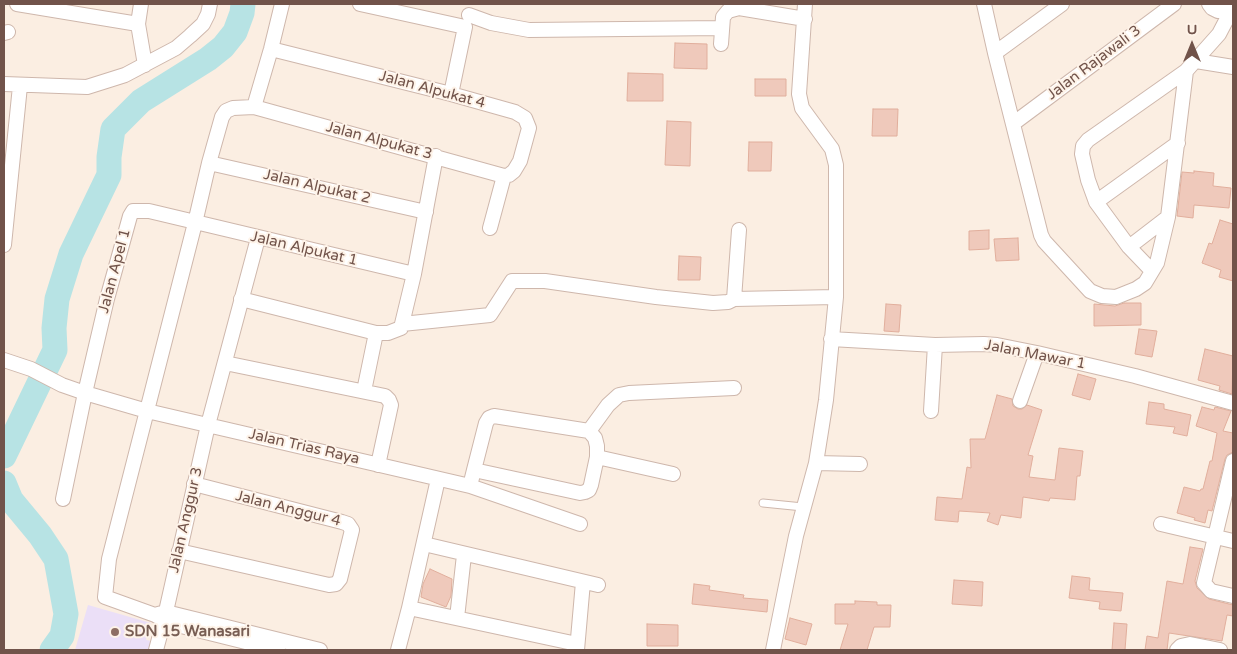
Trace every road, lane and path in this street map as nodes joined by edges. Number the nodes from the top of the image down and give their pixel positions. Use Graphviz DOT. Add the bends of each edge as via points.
graph roads {
  1 [pos="17,4"];
  2 [pos="142,4"];
  3 [pos="210,4"];
  4 [pos="282,4"];
  5 [pos="360,4"];
  6 [pos="806,4"];
  7 [pos="984,4"];
  8 [pos="1062,4"];
  9 [pos="1174,4"];
  10 [pos="1209,4"];
  11 [pos="77,9"];
  12 [pos="1232,11"];
  13 [pos="468,15"];
  14 [pos="804,19"];
  15 [pos="138,24"];
  16 [pos="722,28"];
  17 [pos="721,44"];
  18 [pos="271,50"];
  19 [pos="995,53"];
  20 [pos="145,65"];
  21 [pos="1191,66"];
  22 [pos="1233,67"];
  23 [pos="4,84"];
  24 [pos="20,86"];
  25 [pos="451,94"];
  26 [pos="254,107"];
  27 [pos="1014,123"];
  28 [pos="1178,143"];
  29 [pos="436,156"];
  30 [pos="208,163"];
  31 [pos="504,176"];
  32 [pos="1096,202"];
  33 [pos="426,212"];
  34 [pos="1168,217"];
  35 [pos="195,223"];
  36 [pos="490,228"];
  37 [pos="739,230"];
  38 [pos="258,238"];
  39 [pos="4,245"];
  40 [pos="1129,247"];
  41 [pos="1152,271"];
  42 [pos="414,274"];
  43 [pos="836,297"];
  44 [pos="241,299"];
  45 [pos="734,299"];
  46 [pos="402,324"];
  47 [pos="376,333"];
  48 [pos="831,339"];
  49 [pos="935,345"];
  50 [pos="1037,353"];
  51 [pos="4,360"];
  52 [pos="225,363"];
  53 [pos="734,388"];
  54 [pos="364,391"];
  55 [pos="85,393"];
  56 [pos="1020,401"];
  57 [pos="1233,403"];
  58 [pos="147,410"];
  59 [pos="931,410"];
  60 [pos="208,425"];
  61 [pos="590,431"];
  62 [pos="597,457"];
  63 [pos="816,464"];
  64 [pos="860,464"];
  65 [pos="378,465"];
  66 [pos="1233,466"];
  67 [pos="474,470"];
  68 [pos="673,474"];
  69 [pos="438,479"];
  70 [pos="194,484"];
  71 [pos="470,486"];
  72 [pos="63,499"];
  73 [pos="763,503"];
  74 [pos="803,507"];
  75 [pos="580,524"];
  76 [pos="1161,524"];
  77 [pos="1215,536"];
  78 [pos="1233,541"];
  79 [pos="424,544"];
  80 [pos="179,550"];
  81 [pos="464,555"];
  82 [pos="583,582"];
  83 [pos="598,585"];
  84 [pos="1233,596"];
  85 [pos="409,608"];
  86 [pos="163,616"];
  87 [pos="457,618"];
  88 [pos="577,647"];
  89 [pos="156,650"];
  90 [pos="278,650"];
  91 [pos="320,650"];
  92 [pos="398,650"];
  93 [pos="773,650"];
  94 [pos="1177,650"];
  95 [pos="1220,650"];
  1 -- 11 [label="street"];
  2 -- 15 [label="street"];
  3 -- 20 [label="street" via="203,24 176,48"];
  4 -- 18 [label="street"];
  5 -- 13 [label="street"];
  6 -- 14 [label="street"];
  7 -- 19 [label="street"];
  8 -- 19 [label="street"];
  9 -- 27 [label="street, Jalan Rajawali 3"];
  10 -- 12 [label="street" via="1218,11"];
  11 -- 15 [label="street"];
  12 -- 21 [label="street" via="1219,34"];
  13 -- 16 [label="street" via="529,30"];
  13 -- 25 [label="street"];
  14 -- 16 [label="street" via="739,8 728,11 723,17"];
  14 -- 43 [label="street" via="799,94 802,108 832,149 836,165"];
  15 -- 20 [label="street"];
  16 -- 17 [label="street"];
  18 -- 25 [label="street, Jalan Alpukat 4"];
  18 -- 26 [label="street"];
  19 -- 27 [label="street"];
  20 -- 24 [label="street" via="87,87"];
  21 -- 22 [label="street"];
  21 -- 28 [label="street"];
  21 -- 32 [label="street" via="1083,146 1082,154"];
  23 -- 24 [label="street"];
  24 -- 39 [label="street"];
  25 -- 31 [label="street, Jalan Alpukat 4" via="526,118 529,128 520,160 514,171"];
  26 -- 29 [label="street, Jalan Alpukat 3"];
  26 -- 30 [label="street" via="226,111"];
  27 -- 41 [label="street" via="1044,241 1090,290 1102,296 1116,297 1136,289 1145,283"];
  28 -- 32 [label="street"];
  28 -- 34 [label="street"];
  29 -- 31 [label="street, Jalan Alpukat 3"];
  29 -- 33 [label="street"];
  30 -- 33 [label="street, Jalan Alpukat 2"];
  30 -- 35 [label="street"];
  31 -- 36 [label="street"];
  32 -- 40 [label="street"];
  33 -- 42 [label="street"];
  34 -- 40 [label="street"];
  34 -- 41 [label="street"];
  35 -- 38 [label="street, Jalan Alpukat 1"];
  35 -- 55 [label="street, Jalan Apel 1" via="149,211 133,211 107,299"];
  35 -- 58 [label="street"];
  37 -- 45 [label="street"];
  38 -- 42 [label="street, Jalan Alpukat 1"];
  38 -- 44 [label="street, Jalan Anggur 3"];
  40 -- 41 [label="street"];
  42 -- 46 [label="street"];
  43 -- 45 [label="street"];
  43 -- 48 [label="street"];
  44 -- 47 [label="street"];
  44 -- 52 [label="street, Jalan Anggur 3"];
  45 -- 46 [label="street" via="688,301 545,281 512,281 490,315"];
  46 -- 47 [label="street" via="388,333"];
  47 -- 54 [label="street"];
  48 -- 49 [label="street, Jalan Mawar 1"];
  48 -- 63 [label="street"];
  49 -- 50 [label="street, Jalan Mawar 1" via="984,344"];
  49 -- 59 [label="street"];
  50 -- 56 [label="street"];
  50 -- 57 [label="street, Jalan Mawar 1"];
  51 -- 55 [label="street, Jalan Trias Raya"];
  52 -- 54 [label="street"];
  52 -- 60 [label="street, Jalan Anggur 3"];
  53 -- 61 [label="street" via="619,395"];
  54 -- 65 [label="street" via="385,396 391,405"];
  55 -- 58 [label="street, Jalan Trias Raya"];
  55 -- 72 [label="street"];
  58 -- 60 [label="street, Jalan Trias Raya"];
  58 -- 86 [label="street" via="109,559 105,596"];
  60 -- 65 [label="street, Jalan Trias Raya"];
  60 -- 70 [label="street, Jalan Anggur 3"];
  61 -- 62 [label="street" via="595,438"];
  61 -- 67 [label="street" via="494,416 488,418"];
  62 -- 67 [label="street" via="589,490 580,493"];
  62 -- 68 [label="street"];
  63 -- 64 [label="street"];
  63 -- 74 [label="street"];
  65 -- 69 [label="street, Jalan Trias Raya"];
  66 -- 77 [label="street"];
  67 -- 71 [label="street"];
  69 -- 71 [label="street, Jalan Trias Raya"];
  69 -- 79 [label="street"];
  70 -- 80 [label="street, Jalan Anggur 3"];
  70 -- 80 [label="street, Jalan Anggur 4" via="348,524 352,530 340,579 329,585"];
  71 -- 75 [label="street, Jalan Trias Raya"];
  73 -- 74 [label="lane"];
  74 -- 93 [label="street"];
  76 -- 77 [label="street"];
  77 -- 78 [label="street"];
  77 -- 84 [label="street" via="1204,582 1211,591"];
  79 -- 81 [label="street"];
  79 -- 85 [label="street"];
  80 -- 86 [label="street, Jalan Anggur 3"];
  81 -- 82 [label="street"];
  81 -- 87 [label="street"];
  82 -- 83 [label="street"];
  82 -- 88 [label="street"];
  85 -- 87 [label="street"];
  85 -- 92 [label="street"];
  86 -- 89 [label="street, Jalan Anggur 3"];
  86 -- 90 [label="street"];
  86 -- 91 [label="street"];
  87 -- 88 [label="street"];
  94 -- 95 [label="street" via="1190,644"];
}
